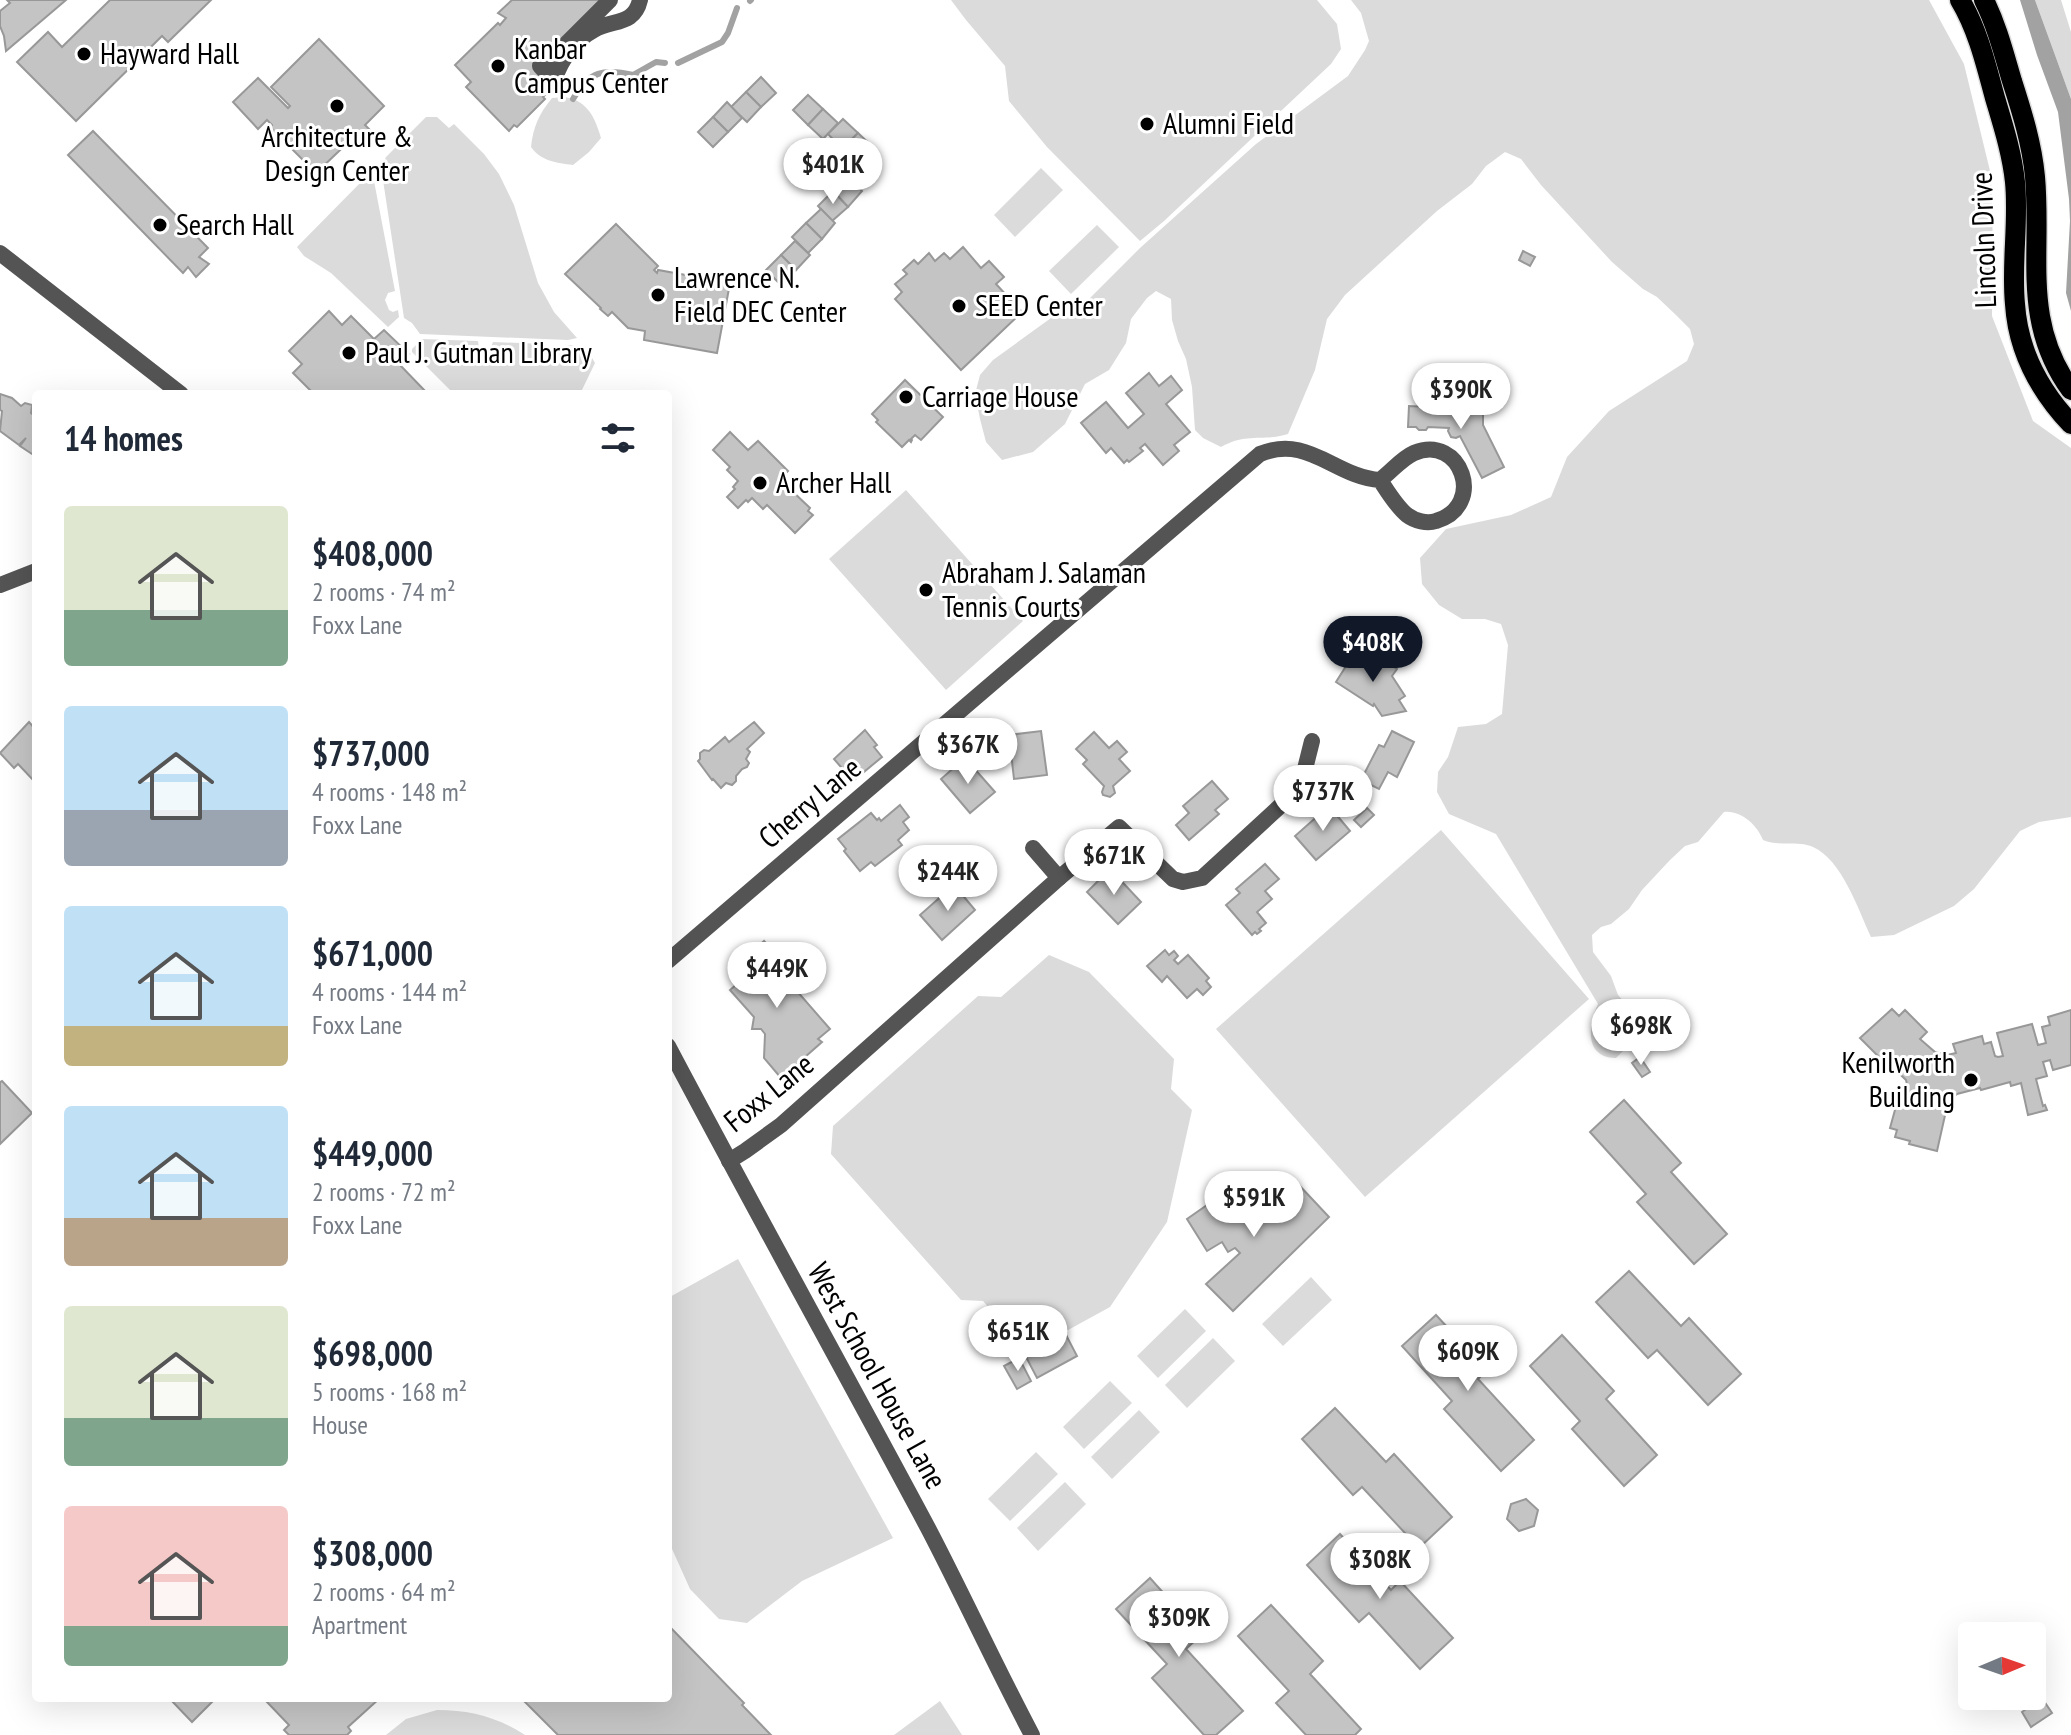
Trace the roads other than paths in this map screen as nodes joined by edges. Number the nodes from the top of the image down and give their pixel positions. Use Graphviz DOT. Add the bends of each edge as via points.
graph roads {
  1 [pos="610,0"];
  2 [pos="640,0"];
  3 [pos="1960,0"];
  4 [pos="1984,0"];
  5 [pos="0,253"];
  6 [pos="176,390"];
  7 [pos="2071,390"];
  8 [pos="2071,424"];
  9 [pos="1380,480"];
  10 [pos="32,573"];
  11 [pos="0,585"];
  12 [pos="1312,741"];
  13 [pos="1033,848"];
  14 [pos="1059,878"];
  15 [pos="672,958"];
  16 [pos="672,1054"];
  17 [pos="729,1161"];
  18 [pos="1032,1735"];
  1 -- 2 [label="street" via="540,66 554,81 578,42 602,26 631,17"];
  3 -- 8 [label="main road, Lincoln Drive" via="2010,147 2016,202 2014,302 2020,335 2041,386"];
  4 -- 7 [label="main road, Lincoln Drive" via="2033,155 2038,314 2052,360"];
  5 -- 6 [label="street"];
  9 -- 9 [label="street" via="1404,513 1431,522 1450,515 1464,490 1460,467 1437,451 1410,455"];
  9 -- 15 [label="street, Cherry Lane" via="1289,448 1252,460"];
  10 -- 11 [label="street"];
  12 -- 14 [label="street, Foxx Lane" via="1303,777 1291,796 1202,878 1173,879 1119,827"];
  13 -- 14 [label="street"];
  14 -- 17 [label="street, Foxx Lane" via="781,1125"];
  16 -- 17 [label="street, West School House Lane"];
  17 -- 18 [label="street, West School House Lane" via="935,1541"];
}
